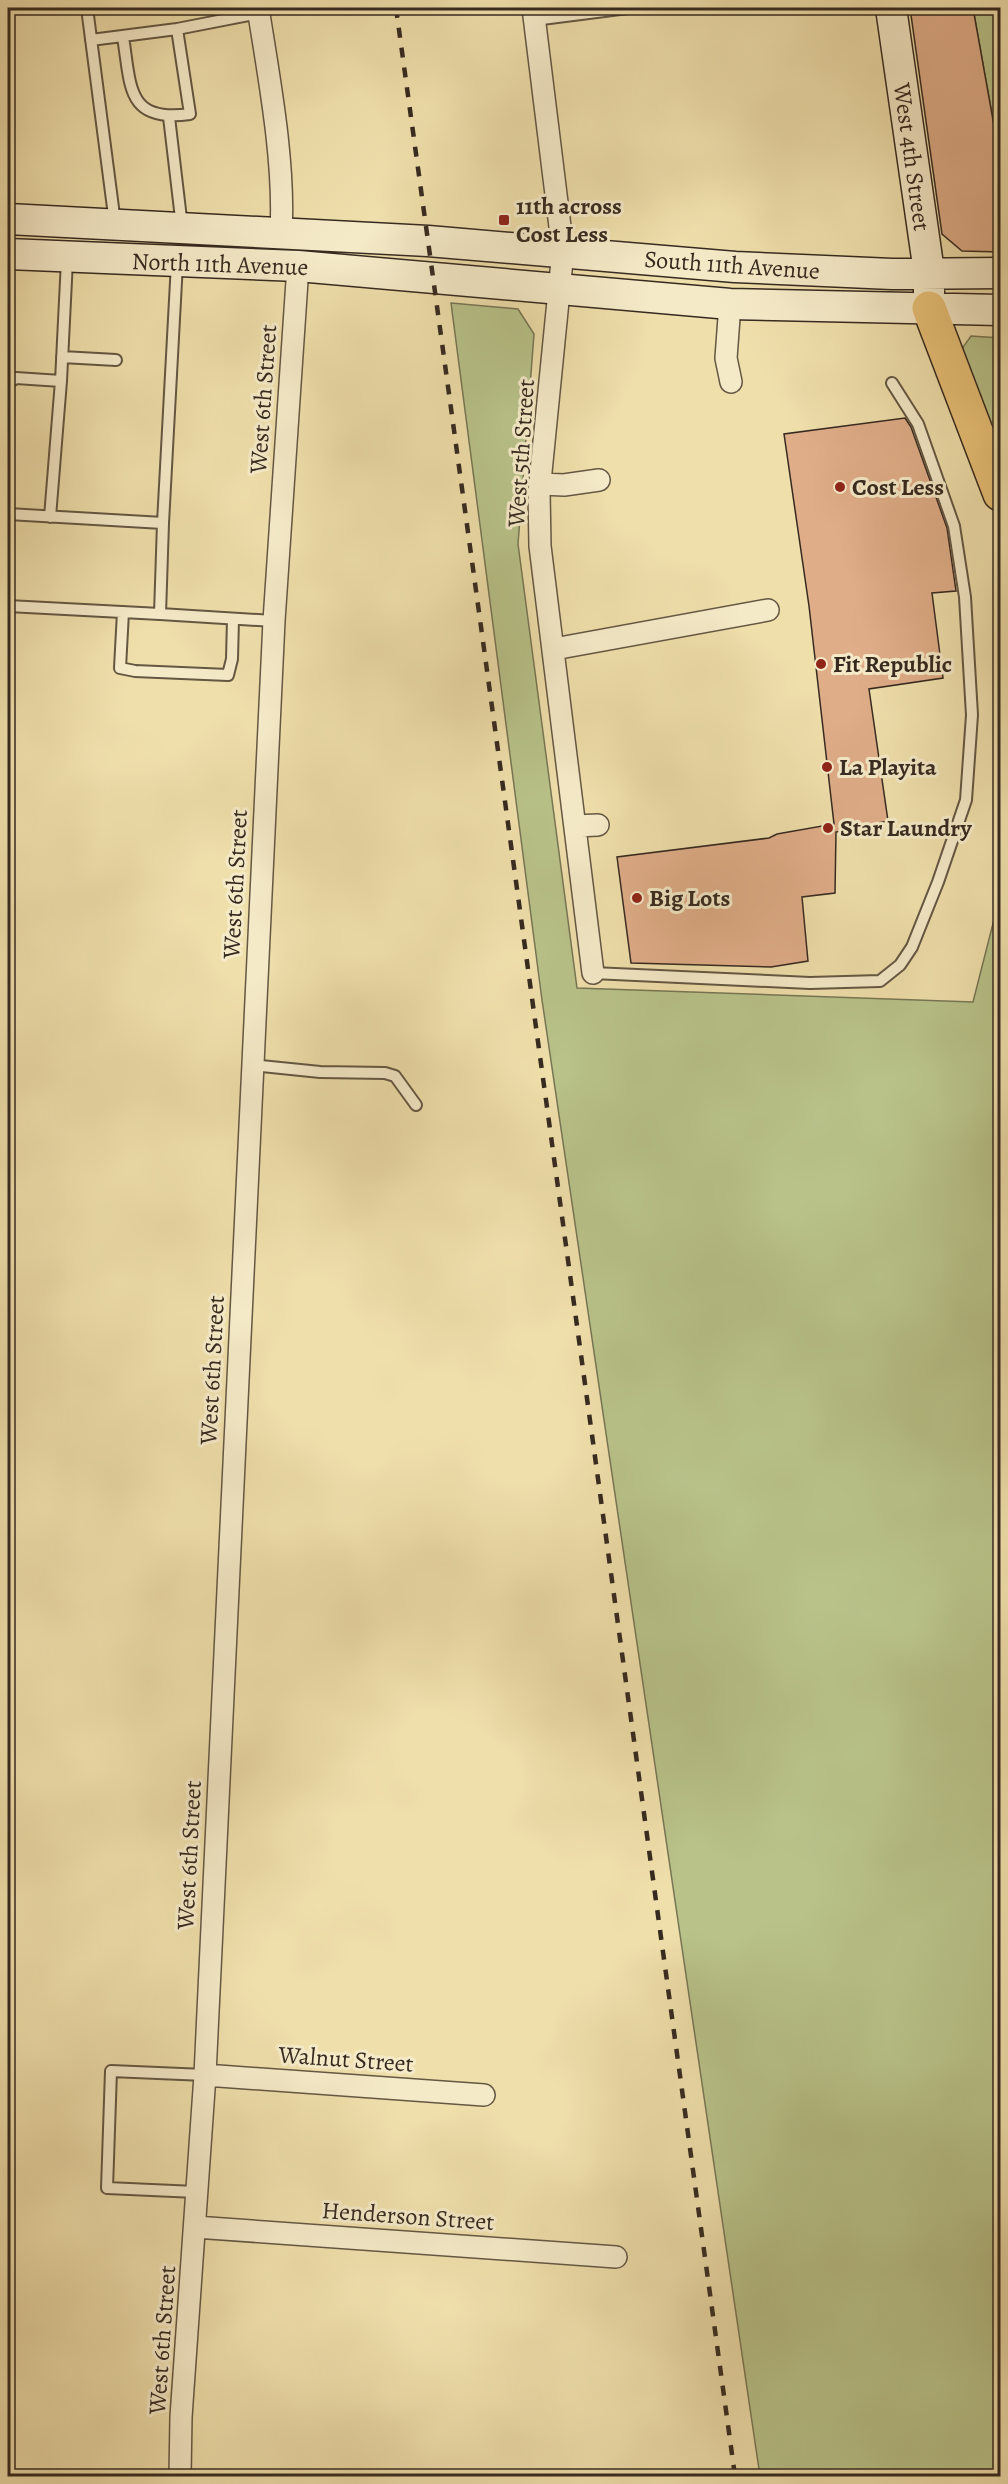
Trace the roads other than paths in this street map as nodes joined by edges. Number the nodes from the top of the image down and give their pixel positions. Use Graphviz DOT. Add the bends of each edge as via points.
graph roads {
  1 [pos="87,8"];
  2 [pos="628,8"];
  3 [pos="891,8"];
  4 [pos="605,9"];
  5 [pos="259,10"];
  6 [pos="534,14"];
  7 [pos="177,29"];
  8 [pos="123,37"];
  9 [pos="92,40"];
  10 [pos="169,117"];
  11 [pos="8,219"];
  12 [pos="115,223"];
  13 [pos="182,227"];
  14 [pos="280,232"];
  15 [pos="415,240"];
  16 [pos="563,251"];
  17 [pos="8,254"];
  18 [pos="67,258"];
  19 [pos="108,259"];
  20 [pos="177,262"];
  21 [pos="298,266"];
  22 [pos="929,272"];
  23 [pos="1000,273"];
  24 [pos="433,277"];
  25 [pos="560,289"];
  26 [pos="730,304"];
  27 [pos="929,308"];
  28 [pos="1000,310"];
  29 [pos="62,357"];
  30 [pos="116,360"];
  31 [pos="61,381"];
  32 [pos="731,382"];
  33 [pos="8,383"];
  34 [pos="892,383"];
  35 [pos="599,480"];
  36 [pos="540,484"];
  37 [pos="1000,494"];
  38 [pos="8,514"];
  39 [pos="50,517"];
  40 [pos="163,523"];
  41 [pos="8,606"];
  42 [pos="768,610"];
  43 [pos="123,612"];
  44 [pos="160,614"];
  45 [pos="233,619"];
  46 [pos="274,621"];
  47 [pos="554,649"];
  48 [pos="598,825"];
  49 [pos="575,826"];
  50 [pos="593,973"];
  51 [pos="252,1065"];
  52 [pos="416,1105"];
  53 [pos="205,2075"];
  54 [pos="484,2095"];
  55 [pos="196,2192"];
  56 [pos="195,2227"];
  57 [pos="616,2257"];
  58 [pos="180,2476"];
  1 -- 9 [label="lane"];
  2 -- 4 [label="lane"];
  3 -- 22 [label="main road, West 4th Street"];
  4 -- 6 [label="lane"];
  5 -- 7 [label="lane"];
  5 -- 14 [label="street" via="283,200"];
  6 -- 16 [label="street, West 5th Street"];
  7 -- 8 [label="lane"];
  7 -- 10 [label="lane" via="190,114"];
  8 -- 9 [label="lane"];
  8 -- 10 [label="lane" via="136,100 145,110"];
  9 -- 12 [label="lane"];
  10 -- 13 [label="lane"];
  11 -- 12 [label="main road, North 11th Avenue"];
  12 -- 13 [label="main road, North 11th Avenue"];
  13 -- 14 [label="main road, North 11th Avenue"];
  14 -- 15 [label="main road, North 11th Avenue"];
  14 -- 19 [label="main road" via="278,242 266,250 141,242"];
  15 -- 16 [label="main road, South 11th Avenue"];
  15 -- 21 [label="main road" via="394,253 314,251"];
  16 -- 22 [label="main road, South 11th Avenue" via="735,267"];
  16 -- 25 [label="street, West 5th Street"];
  17 -- 18 [label="main road, North 11th Avenue"];
  18 -- 19 [label="main road, North 11th Avenue"];
  18 -- 29 [label="lane"];
  19 -- 20 [label="main road, North 11th Avenue"];
  20 -- 21 [label="main road, North 11th Avenue"];
  20 -- 40 [label="lane"];
  21 -- 24 [label="main road, North 11th Avenue"];
  21 -- 46 [label="street, West 6th Street"];
  22 -- 23 [label="main road, South 11th Avenue"];
  22 -- 27 [label="main road, West 4th Street"];
  24 -- 25 [label="main road, South 11th Avenue"];
  25 -- 26 [label="main road, South 11th Avenue"];
  25 -- 36 [label="street, West 5th Street"];
  26 -- 27 [label="main road, South 11th Avenue"];
  26 -- 32 [label="street" via="726,357"];
  27 -- 28 [label="main road, South 11th Avenue"];
  27 -- 37 [label="highway"];
  29 -- 30 [label="lane"];
  29 -- 31 [label="lane"];
  31 -- 33 [label="lane" via="16,378"];
  31 -- 39 [label="lane"];
  34 -- 50 [label="lane" via="918,424 954,526 965,597 972,715 966,800 912,947 900,965 880,981 810,983"];
  35 -- 36 [label="street"];
  36 -- 47 [label="street, West 5th Street" via="540,546"];
  38 -- 39 [label="lane"];
  39 -- 40 [label="lane"];
  40 -- 44 [label="lane"];
  41 -- 43 [label="lane"];
  42 -- 47 [label="street"];
  43 -- 44 [label="lane"];
  43 -- 45 [label="lane" via="120,668 135,671 228,675"];
  44 -- 45 [label="lane"];
  45 -- 46 [label="lane"];
  46 -- 51 [label="street, West 6th Street"];
  47 -- 49 [label="street, West 5th Street"];
  48 -- 49 [label="street"];
  49 -- 50 [label="street, West 5th Street"];
  51 -- 52 [label="lane" via="385,1073 395,1076"];
  51 -- 53 [label="street, West 6th Street"];
  53 -- 54 [label="street, Walnut Street"];
  53 -- 55 [label="street, West 6th Street"];
  53 -- 55 [label="lane" via="111,2072 108,2188"];
  55 -- 56 [label="street, West 6th Street"];
  56 -- 57 [label="street, Henderson Street"];
  56 -- 58 [label="street, West 6th Street"];
}
